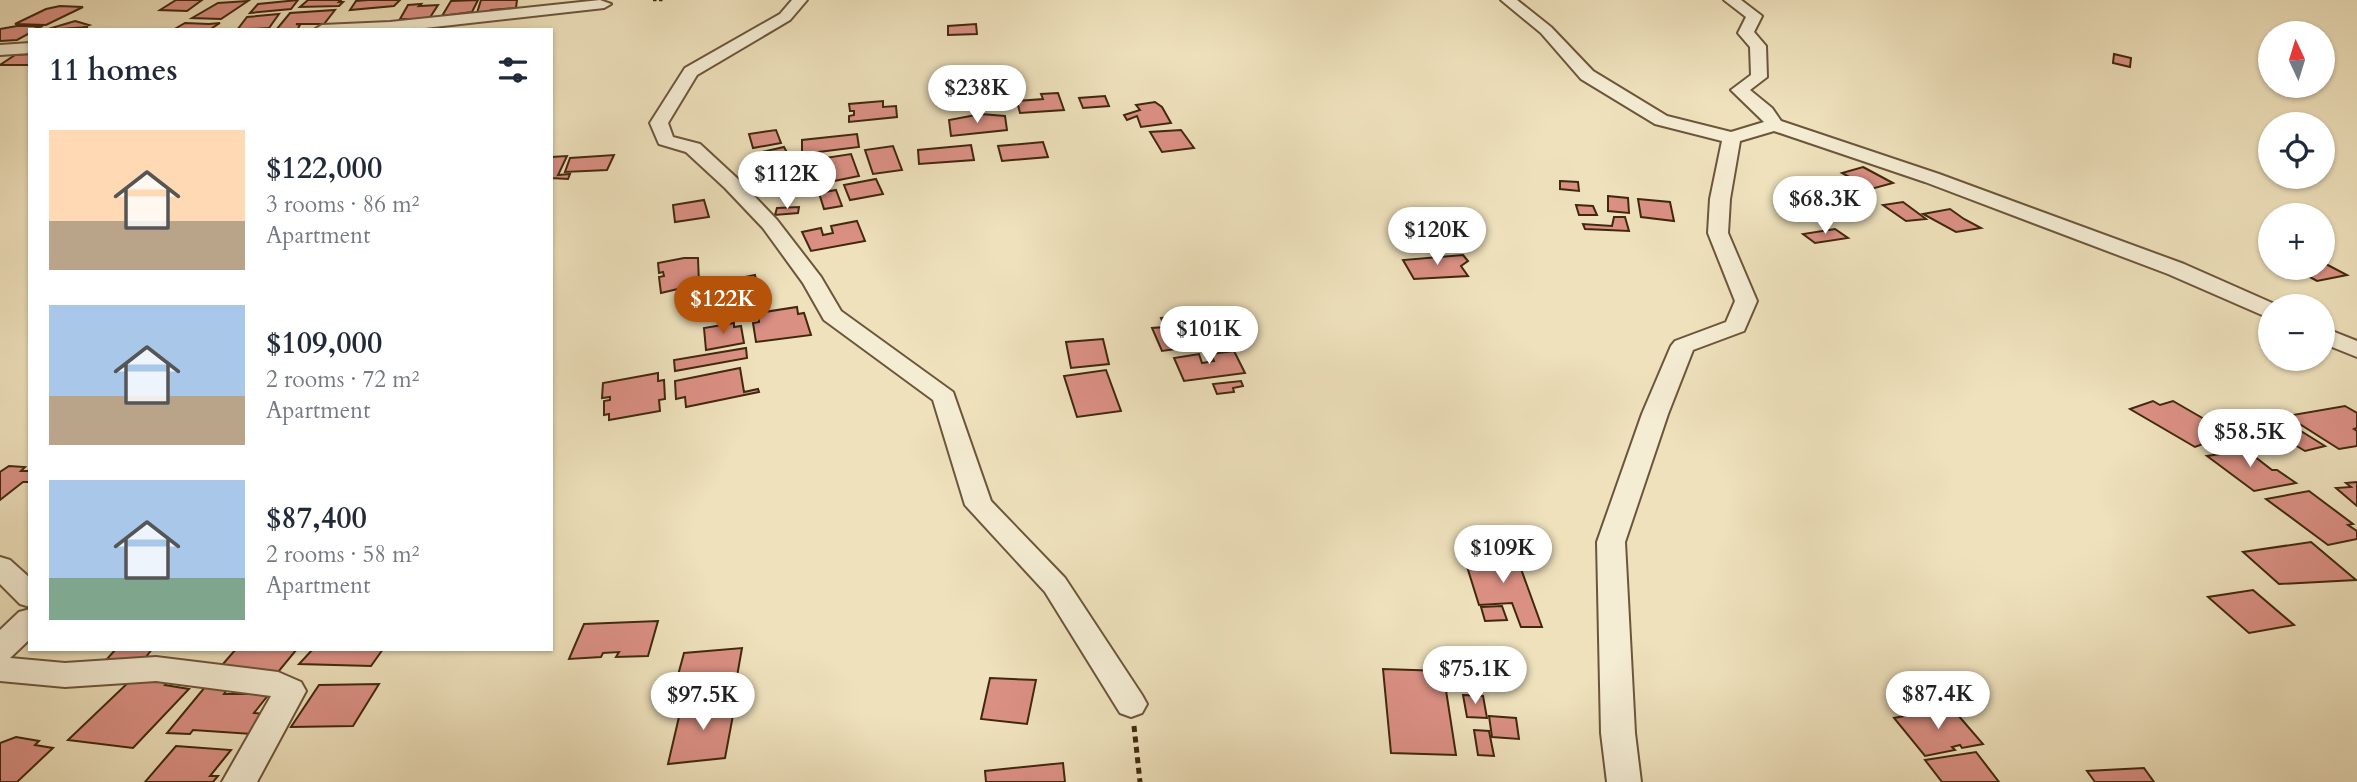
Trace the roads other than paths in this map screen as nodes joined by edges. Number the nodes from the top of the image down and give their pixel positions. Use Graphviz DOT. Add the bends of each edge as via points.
graph roads {
  1 [pos="800,0"];
  2 [pos="1508,0"];
  3 [pos="1731,0"];
  4 [pos="604,4"];
  5 [pos="367,28"];
  6 [pos="28,48"];
  7 [pos="0,50"];
  8 [pos="1774,125"];
  9 [pos="1732,138"];
  10 [pos="2258,305"];
  11 [pos="2335,340"];
  12 [pos="2357,350"];
  13 [pos="0,567"];
  14 [pos="28,594"];
  15 [pos="28,622"];
  16 [pos="0,649"];
  17 [pos="0,669"];
  18 [pos="1131,704"];
  19 [pos="239,782"];
  20 [pos="1624,782"];
  1 -- 18 [label="street" via="785,18 691,72 659,123 665,140 693,148 751,204 813,282 832,315 944,397 979,505 1055,585"];
  2 -- 9 [label="street" via="1546,30 1587,75 1661,120"];
  3 -- 8 [label="street" via="1755,16 1746,33 1758,46 1759,77 1740,90"];
  4 -- 5 [label="street"];
  6 -- 7 [label="street"];
  8 -- 9 [label="street"];
  8 -- 10 [label="street" via="1932,178 2176,269"];
  9 -- 20 [label="street" via="1718,233 1746,301 1736,326 1683,346 1611,541"];
  11 -- 12 [label="street"];
  13 -- 14 [label="street"];
  15 -- 16 [label="street"];
  17 -- 19 [label="street" via="65,675 156,669 278,684 290,691"];
}
